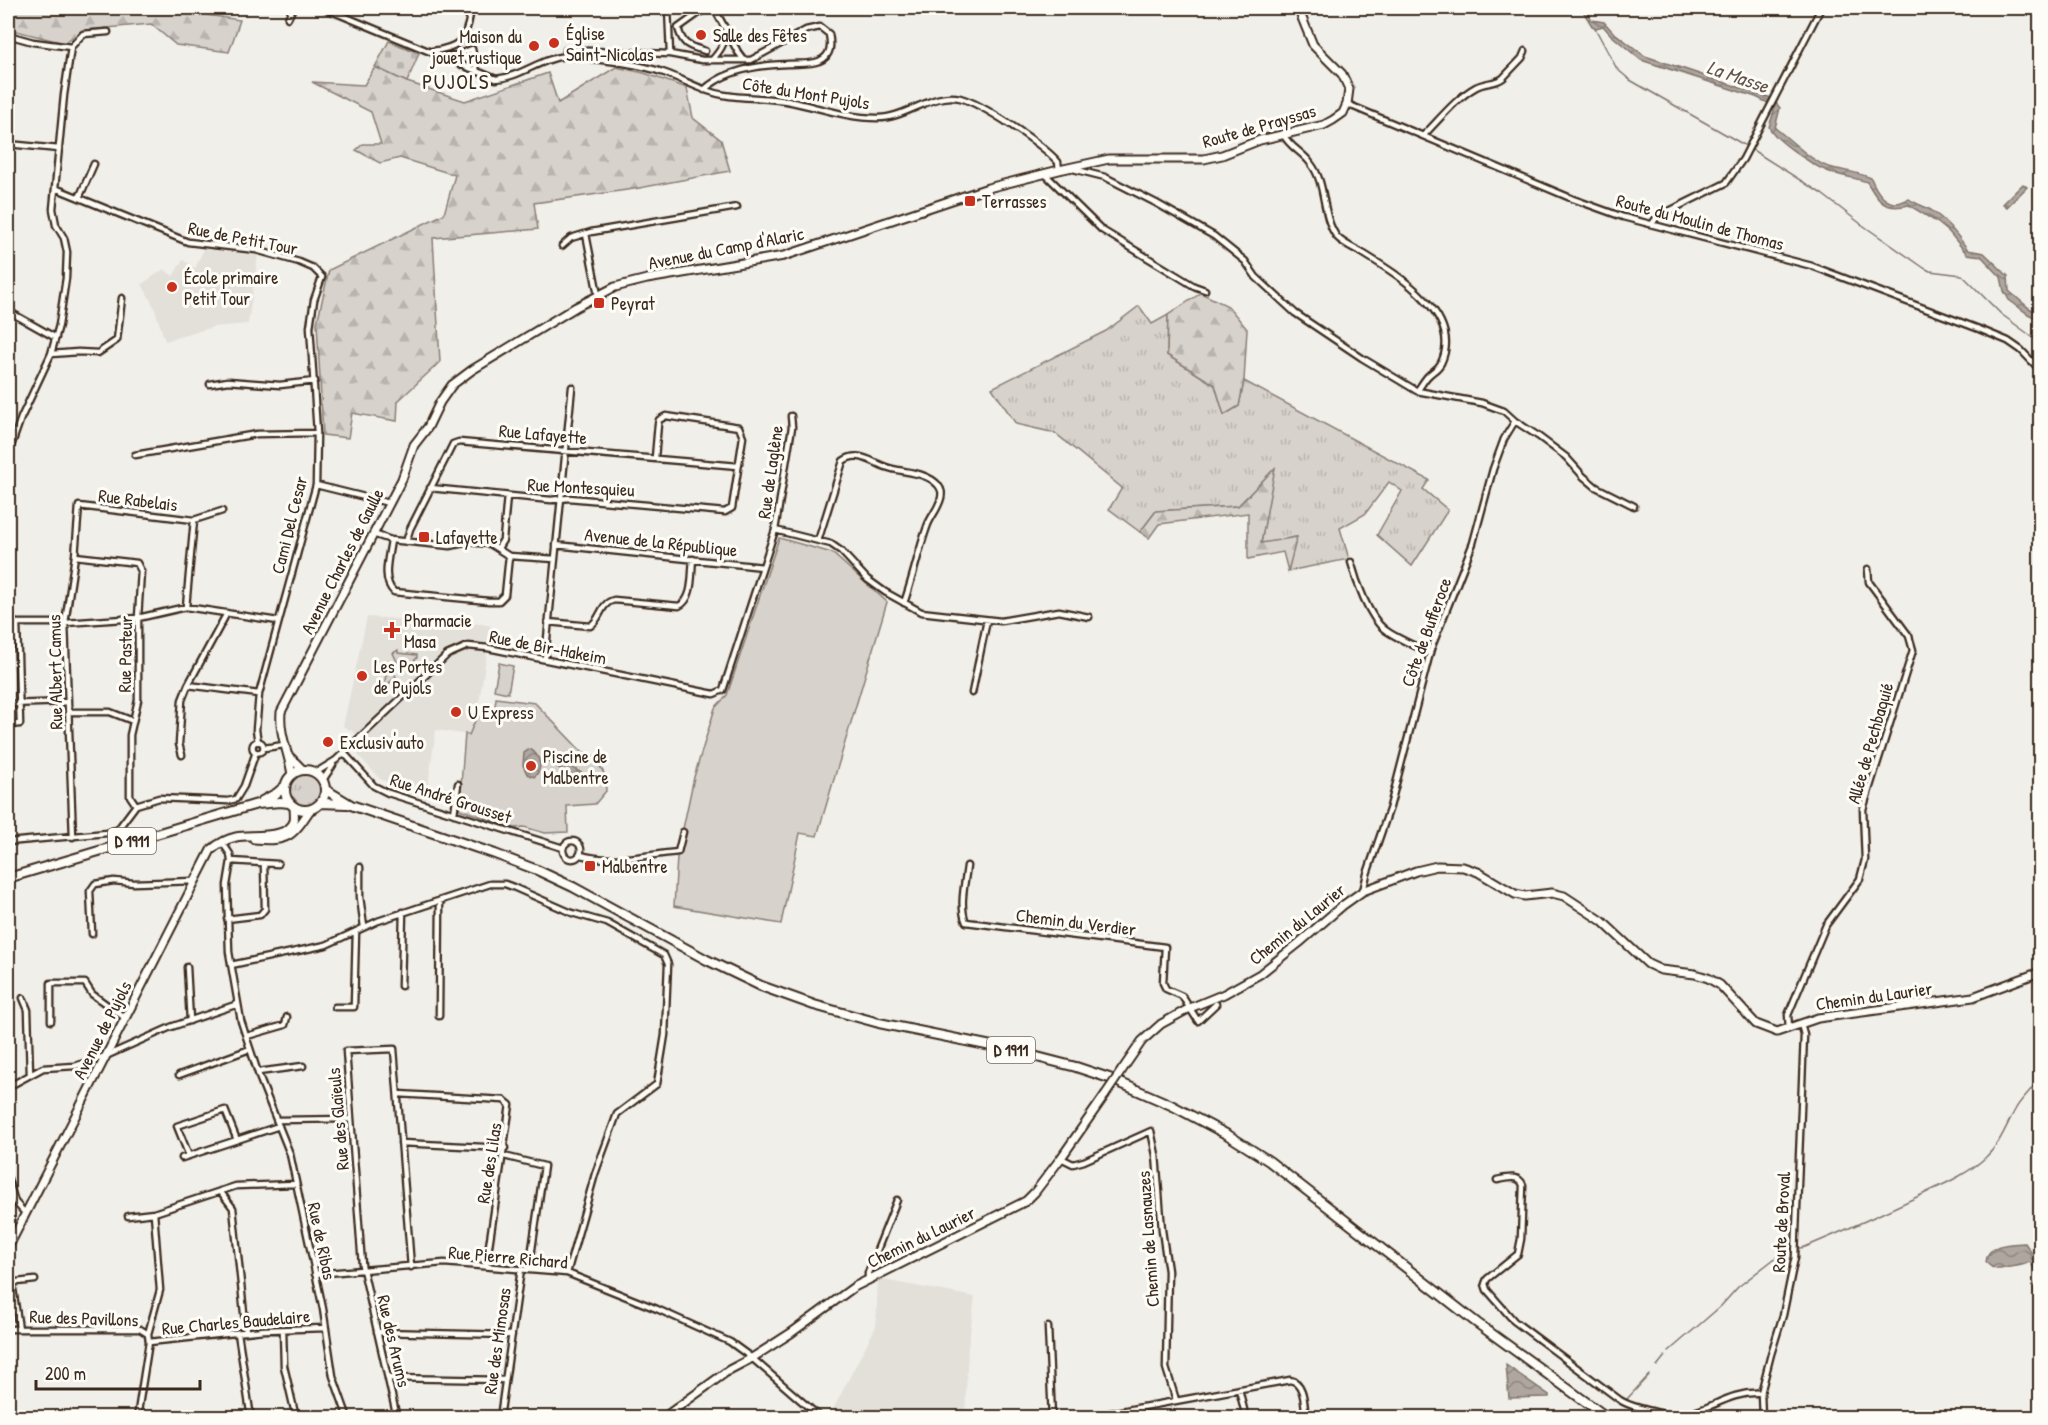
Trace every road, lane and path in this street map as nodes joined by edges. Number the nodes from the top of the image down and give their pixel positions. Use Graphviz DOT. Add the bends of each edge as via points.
graph roads {
  1 [pos="293,8"];
  2 [pos="324,8"];
  3 [pos="668,8"];
  4 [pos="706,8"];
  5 [pos="714,8"];
  6 [pos="1298,8"];
  7 [pos="1821,8"];
  8 [pos="470,15"];
  9 [pos="288,18"];
  10 [pos="726,30"];
  11 [pos="108,32"];
  12 [pos="8,35"];
  13 [pos="71,46"];
  14 [pos="566,51"];
  15 [pos="705,51"];
  16 [pos="1525,51"];
  17 [pos="430,52"];
  18 [pos="670,54"];
  19 [pos="441,57"];
  20 [pos="712,60"];
  21 [pos="744,60"];
  22 [pos="477,72"];
  23 [pos="704,90"];
  24 [pos="1347,104"];
  25 [pos="1283,134"];
  26 [pos="1423,136"];
  27 [pos="8,144"];
  28 [pos="59,148"];
  29 [pos="94,164"];
  30 [pos="1069,168"];
  31 [pos="1059,170"];
  32 [pos="1045,174"];
  33 [pos="55,188"];
  34 [pos="79,198"];
  35 [pos="737,207"];
  36 [pos="1652,224"];
  37 [pos="586,234"];
  38 [pos="562,246"];
  39 [pos="322,277"];
  40 [pos="1204,290"];
  41 [pos="598,295"];
  42 [pos="122,298"];
  43 [pos="8,311"];
  44 [pos="56,338"];
  45 [pos="51,354"];
  46 [pos="2040,370"];
  47 [pos="315,381"];
  48 [pos="210,384"];
  49 [pos="452,386"];
  50 [pos="572,387"];
  51 [pos="1417,391"];
  52 [pos="791,416"];
  53 [pos="1515,421"];
  54 [pos="317,433"];
  55 [pos="565,450"];
  56 [pos="8,455"];
  57 [pos="135,455"];
  58 [pos="655,458"];
  59 [pos="738,466"];
  60 [pos="316,485"];
  61 [pos="430,488"];
  62 [pos="507,496"];
  63 [pos="561,498"];
  64 [pos="389,503"];
  65 [pos="79,506"];
  66 [pos="1634,506"];
  67 [pos="222,512"];
  68 [pos="194,520"];
  69 [pos="776,530"];
  70 [pos="373,534"];
  71 [pos="390,540"];
  72 [pos="818,541"];
  73 [pos="406,542"];
  74 [pos="556,545"];
  75 [pos="498,548"];
  76 [pos="75,556"];
  77 [pos="509,556"];
  78 [pos="555,559"];
  79 [pos="693,559"];
  80 [pos="1351,562"];
  81 [pos="764,567"];
  82 [pos="1868,569"];
  83 [pos="904,603"];
  84 [pos="186,607"];
  85 [pos="227,614"];
  86 [pos="1089,617"];
  87 [pos="138,618"];
  88 [pos="987,620"];
  89 [pos="8,621"];
  90 [pos="278,621"];
  91 [pos="548,622"];
  92 [pos="17,623"];
  93 [pos="65,623"];
  94 [pos="1430,653"];
  95 [pos="545,659"];
  96 [pos="188,685"];
  97 [pos="723,690"];
  98 [pos="972,693"];
  99 [pos="259,694"];
  100 [pos="68,702"];
  101 [pos="8,704"];
  102 [pos="19,704"];
  103 [pos="69,712"];
  104 [pos="133,721"];
  105 [pos="8,725"];
  106 [pos="258,742"];
  107 [pos="284,745"];
  108 [pos="264,748"];
  109 [pos="256,752"];
  110 [pos="344,753"];
  111 [pos="182,755"];
  112 [pos="289,756"];
  113 [pos="336,760"];
  114 [pos="303,770"];
  115 [pos="315,773"];
  116 [pos="292,775"];
  117 [pos="323,780"];
  118 [pos="458,784"];
  119 [pos="285,786"];
  120 [pos="326,790"];
  121 [pos="321,803"];
  122 [pos="256,804"];
  123 [pos="136,805"];
  124 [pos="292,805"];
  125 [pos="351,805"];
  126 [pos="310,810"];
  127 [pos="454,814"];
  128 [pos="683,832"];
  129 [pos="73,837"];
  130 [pos="234,837"];
  131 [pos="8,842"];
  132 [pos="222,842"];
  133 [pos="563,848"];
  134 [pos="581,855"];
  135 [pos="231,861"];
  136 [pos="264,864"];
  137 [pos="278,864"];
  138 [pos="360,867"];
  139 [pos="967,867"];
  140 [pos="8,878"];
  141 [pos="195,881"];
  142 [pos="1363,891"];
  143 [pos="440,901"];
  144 [pos="403,912"];
  145 [pos="227,919"];
  146 [pos="364,927"];
  147 [pos="356,931"];
  148 [pos="92,934"];
  149 [pos="231,964"];
  150 [pos="187,967"];
  151 [pos="2040,972"];
  152 [pos="401,986"];
  153 [pos="23,998"];
  154 [pos="238,1004"];
  155 [pos="1216,1004"];
  156 [pos="335,1006"];
  157 [pos="1190,1008"];
  158 [pos="439,1016"];
  159 [pos="286,1017"];
  160 [pos="125,1018"];
  161 [pos="51,1021"];
  162 [pos="190,1021"];
  163 [pos="1801,1024"];
  164 [pos="1789,1028"];
  165 [pos="247,1036"];
  166 [pos="250,1049"];
  167 [pos="106,1056"];
  168 [pos="303,1066"];
  169 [pos="258,1072"];
  170 [pos="30,1075"];
  171 [pos="179,1075"];
  172 [pos="8,1087"];
  173 [pos="398,1094"];
  174 [pos="351,1119"];
  175 [pos="278,1123"];
  176 [pos="237,1140"];
  177 [pos="401,1143"];
  178 [pos="505,1148"];
  179 [pos="189,1156"];
  180 [pos="504,1156"];
  181 [pos="182,1158"];
  182 [pos="1061,1158"];
  183 [pos="8,1179"];
  184 [pos="1497,1180"];
  185 [pos="296,1184"];
  186 [pos="220,1191"];
  187 [pos="897,1200"];
  188 [pos="26,1213"];
  189 [pos="154,1213"];
  190 [pos="128,1215"];
  191 [pos="8,1248"];
  192 [pos="486,1266"];
  193 [pos="411,1267"];
  194 [pos="521,1269"];
  195 [pos="529,1270"];
  196 [pos="364,1271"];
  197 [pos="567,1273"];
  198 [pos="315,1275"];
  199 [pos="35,1280"];
  200 [pos="868,1280"];
  201 [pos="10,1283"];
  202 [pos="1048,1327"];
  203 [pos="326,1328"];
  204 [pos="8,1329"];
  205 [pos="19,1329"];
  206 [pos="283,1330"];
  207 [pos="246,1332"];
  208 [pos="377,1332"];
  209 [pos="238,1333"];
  210 [pos="148,1334"];
  211 [pos="512,1335"];
  212 [pos="149,1342"];
  213 [pos="752,1358"];
  214 [pos="388,1378"];
  215 [pos="505,1380"];
  216 [pos="1239,1389"];
  217 [pos="1761,1393"];
  218 [pos="1176,1401"];
  219 [pos="1142,1407"];
  220 [pos="137,1418"];
  221 [pos="251,1418"];
  222 [pos="296,1418"];
  223 [pos="348,1418"];
  224 [pos="398,1418"];
  225 [pos="500,1418"];
  226 [pos="663,1418"];
  227 [pos="821,1418"];
  228 [pos="1052,1418"];
  229 [pos="1083,1418"];
  230 [pos="1143,1418"];
  231 [pos="1246,1418"];
  232 [pos="1306,1418"];
  233 [pos="1608,1418"];
  234 [pos="1762,1418"];
  1 -- 9 [label="street"];
  2 -- 17 [label="street"];
  3 -- 18 [label="street"];
  4 -- 15 [label="street" via="678,28 687,46"];
  5 -- 10 [label="street"];
  6 -- 24 [label="main road" via="1313,45 1342,74 1349,89"];
  7 -- 36 [label="street" via="1743,159 1726,183 1657,217"];
  8 -- 17 [label="street" via="459,44"];
  10 -- 20 [label="street" via="720,51"];
  10 -- 21 [label="street"];
  11 -- 13 [label="street" via="83,34"];
  12 -- 13 [label="street"];
  13 -- 28 [label="street"];
  14 -- 18 [label="street"];
  14 -- 22 [label="street" via="502,79"];
  14 -- 23 [label="street, Côte du Mont Pujols" via="643,67"];
  16 -- 26 [label="street" via="1500,81 1482,84 1464,95"];
  17 -- 19 [label="street"];
  18 -- 20 [label="street"];
  19 -- 22 [label="street"];
  19 -- 22 [label="street" via="472,49"];
  20 -- 21 [label="street"];
  21 -- 23 [label="street" via="751,60 806,30 820,27 829,34 827,56 819,61 751,68"];
  23 -- 31 [label="street, Côte du Mont Pujols" via="775,98 879,118 941,98 960,97 1047,151 1058,162"];
  24 -- 25 [label="main road, Route de Prayssas" via="1343,113 1324,125"];
  24 -- 26 [label="street, Route du Moulin de Thomas"];
  25 -- 30 [label="main road, Route de Prayssas" via="1204,159 1108,159"];
  25 -- 51 [label="street" via="1312,164 1338,238 1390,270 1436,312 1447,349 1440,366"];
  26 -- 36 [label="street, Route du Moulin de Thomas" via="1573,199"];
  27 -- 28 [label="street"];
  28 -- 33 [label="street"];
  29 -- 34 [label="street"];
  30 -- 31 [label="main road, Route de Prayssas"];
  30 -- 51 [label="street" via="1105,177 1214,236 1245,261 1256,277 1295,313"];
  31 -- 32 [label="main road, Avenue du Camp d'Alaric"];
  32 -- 40 [label="street" via="1102,230"];
  32 -- 41 [label="main road, Avenue du Camp d'Alaric" via="999,184 792,253 647,279"];
  33 -- 34 [label="street, Rue de Petit Tour"];
  33 -- 44 [label="street" via="56,225 67,252"];
  34 -- 39 [label="street, Rue de Petit Tour" via="188,242 256,250 299,262"];
  35 -- 37 [label="street"];
  36 -- 46 [label="street, Route du Moulin de Thomas" via="1812,267 1979,328 2008,341"];
  37 -- 38 [label="street" via="570,238"];
  37 -- 41 [label="street"];
  39 -- 47 [label="street, Cami Del Cesar" via="310,327"];
  41 -- 49 [label="main road, Avenue du Camp d'Alaric"];
  42 -- 45 [label="street" via="117,340 98,353"];
  43 -- 44 [label="street"];
  44 -- 45 [label="street"];
  45 -- 56 [label="street"];
  47 -- 48 [label="street"];
  47 -- 54 [label="street, Cami Del Cesar"];
  49 -- 64 [label="main road, Avenue Charles de Gaulle" via="414,445"];
  50 -- 55 [label="street"];
  51 -- 53 [label="street" via="1482,403 1504,411"];
  52 -- 69 [label="street, Rue de Laglène"];
  53 -- 66 [label="street" via="1566,457 1596,486"];
  53 -- 94 [label="street, Côte de Bufferoce" via="1500,448 1473,543"];
  54 -- 57 [label="street" via="257,434"];
  54 -- 60 [label="street, Cami Del Cesar"];
  55 -- 58 [label="street, Rue Lafayette"];
  55 -- 61 [label="street, Rue Lafayette" via="459,442 450,450"];
  55 -- 63 [label="street"];
  58 -- 59 [label="street, Rue Lafayette"];
  58 -- 59 [label="street" via="659,420 670,416 739,427 743,437"];
  59 -- 63 [label="street, Rue Montesquieu" via="733,504 724,512"];
  60 -- 64 [label="street"];
  60 -- 90 [label="street, Cami Del Cesar"];
  61 -- 62 [label="street, Rue Montesquieu"];
  61 -- 73 [label="street, Rue Lafayette"];
  62 -- 63 [label="street, Rue Montesquieu"];
  62 -- 75 [label="street"];
  63 -- 74 [label="street"];
  64 -- 70 [label="main road, Avenue Charles de Gaulle"];
  65 -- 68 [label="street, Rue Rabelais"];
  65 -- 76 [label="street, Rue Albert Camus"];
  67 -- 68 [label="street, Rue Rabelais"];
  68 -- 84 [label="street, Rue Rabelais"];
  69 -- 72 [label="street"];
  69 -- 81 [label="street, Rue de Laglène"];
  70 -- 71 [label="street"];
  70 -- 107 [label="main road, Avenue Charles de Gaulle" via="281,712"];
  71 -- 73 [label="street"];
  71 -- 77 [label="street" via="387,580 394,592 499,600 505,595"];
  72 -- 83 [label="street" via="841,551 867,579"];
  72 -- 83 [label="street" via="843,461 849,456 857,455 936,483 942,495 928,524"];
  73 -- 75 [label="street" via="454,546 472,542"];
  74 -- 78 [label="street"];
  74 -- 79 [label="street, Avenue de la République"];
  75 -- 77 [label="street"];
  76 -- 87 [label="street, Rue Pasteur" via="137,563 141,571"];
  76 -- 93 [label="street, Rue Albert Camus"];
  77 -- 78 [label="street"];
  78 -- 91 [label="street"];
  79 -- 81 [label="street, Avenue de la République"];
  79 -- 91 [label="street" via="689,595 684,604 614,600 602,607 598,619 590,626"];
  80 -- 94 [label="street" via="1358,587 1385,630"];
  81 -- 97 [label="street, Rue de Laglène"];
  82 -- 164 [label="street, Allée de Pechbaquié" via="1869,582 1909,636 1913,650 1863,809 1865,860 1860,879 1826,925 1788,1015"];
  83 -- 88 [label="street" via="931,615"];
  84 -- 85 [label="street"];
  84 -- 87 [label="street"];
  85 -- 90 [label="street"];
  85 -- 96 [label="street"];
  86 -- 88 [label="street" via="1059,611 1013,620"];
  87 -- 93 [label="street"];
  87 -- 104 [label="street, Rue Pasteur" via="138,700"];
  88 -- 98 [label="street"];
  89 -- 92 [label="street"];
  90 -- 99 [label="street, Cami Del Cesar"];
  91 -- 95 [label="street"];
  92 -- 93 [label="street"];
  92 -- 102 [label="street"];
  93 -- 100 [label="street, Rue Albert Camus"];
  94 -- 142 [label="street, Côte de Bufferoce" via="1390,807"];
  95 -- 97 [label="street, Rue de Bir-Hakeim" via="714,694"];
  95 -- 110 [label="street, Rue de Bir-Hakeim" via="468,646 447,655"];
  96 -- 99 [label="street"];
  96 -- 111 [label="street" via="182,700"];
  99 -- 106 [label="street, Cami Del Cesar"];
  100 -- 102 [label="street"];
  100 -- 103 [label="street, Rue Albert Camus"];
  101 -- 102 [label="street"];
  102 -- 105 [label="street" via="20,724"];
  103 -- 104 [label="street" via="110,712"];
  103 -- 129 [label="street, Rue Albert Camus"];
  104 -- 123 [label="street, Rue Pasteur" via="129,735 130,796"];
  106 -- 108 [label="street"];
  106 -- 109 [label="street" via="253,747"];
  107 -- 108 [label="street"];
  107 -- 112 [label="main road, Avenue Charles de Gaulle"];
  108 -- 109 [label="street"];
  109 -- 123 [label="street" via="236,799 159,798"];
  110 -- 113 [label="street, Rue de Bir-Hakeim"];
  110 -- 127 [label="street, Rue André Grousset" via="374,786"];
  112 -- 114 [label="main road, Avenue Charles de Gaulle"];
  112 -- 116 [label="main road, Avenue Charles de Gaulle"];
  113 -- 115 [label="street, Rue de Bir-Hakeim"];
  113 -- 117 [label="street, Rue de Bir-Hakeim"];
  114 -- 115 [label="main road"];
  114 -- 116 [label="main road"];
  115 -- 117 [label="main road"];
  116 -- 119 [label="main road"];
  117 -- 120 [label="main road"];
  118 -- 127 [label="street"];
  119 -- 122 [label="main road, D 1911"];
  119 -- 124 [label="main road"];
  120 -- 121 [label="main road"];
  120 -- 125 [label="main road, D 1911"];
  121 -- 125 [label="main road, D 1911"];
  121 -- 126 [label="main road"];
  122 -- 124 [label="main road, D 1911"];
  122 -- 140 [label="main road, D 1911"];
  123 -- 129 [label="street" via="118,829"];
  124 -- 126 [label="main road"];
  124 -- 130 [label="main road, Avenue de Pujols" via="294,821 281,833"];
  125 -- 233 [label="main road, D 1911" via="537,870 761,986 879,1023 1076,1067 1171,1104 1269,1161 1477,1323"];
  126 -- 130 [label="main road, Avenue de Pujols" via="298,827 279,840"];
  127 -- 133 [label="street, Rue André Grousset"];
  128 -- 134 [label="street" via="678,852 607,859"];
  129 -- 131 [label="street"];
  130 -- 132 [label="main road, Avenue de Pujols"];
  132 -- 135 [label="street"];
  132 -- 141 [label="main road, Avenue de Pujols" via="211,850"];
  133 -- 134 [label="street" via="567,859"];
  133 -- 134 [label="street" via="568,842 577,842"];
  135 -- 136 [label="street"];
  135 -- 145 [label="street, Rue de Ribas"];
  136 -- 137 [label="street"];
  136 -- 145 [label="street" via="265,909 260,915"];
  138 -- 146 [label="street"];
  139 -- 157 [label="street, Chemin du Verdier" via="963,915 966,922 1165,947 1163,983 1166,989 1182,996"];
  141 -- 148 [label="street" via="95,884 90,891"];
  141 -- 160 [label="main road, Avenue de Pujols"];
  142 -- 157 [label="main road, Chemin du Laurier" via="1260,974"];
  142 -- 164 [label="main road, Chemin du Laurier" via="1416,871 1451,866 1478,872 1515,894 1564,896 1602,921 1654,968 1708,978 1720,985 1756,1024 1777,1032"];
  143 -- 144 [label="street"];
  143 -- 158 [label="street"];
  143 -- 197 [label="street" via="490,884 505,884 572,913 607,922 653,947 668,964 665,1035 657,1084 617,1114"];
  144 -- 146 [label="street"];
  144 -- 152 [label="street"];
  145 -- 149 [label="street, Rue de Ribas"];
  146 -- 147 [label="street"];
  147 -- 149 [label="street" via="326,945"];
  147 -- 156 [label="street" via="354,1007"];
  149 -- 154 [label="street, Rue de Ribas"];
  150 -- 162 [label="street"];
  151 -- 163 [label="main road, Chemin du Laurier" via="1973,997 1842,1014"];
  153 -- 170 [label="street" via="28,1010"];
  154 -- 162 [label="street"];
  154 -- 165 [label="street, Rue de Ribas"];
  155 -- 157 [label="street" via="1198,1021"];
  157 -- 182 [label="main road, Chemin du Laurier, bridge" via="1150,1033"];
  159 -- 165 [label="street" via="285,1025"];
  160 -- 161 [label="street" via="92,994 86,983 61,982 51,983"];
  160 -- 167 [label="main road, Avenue de Pujols"];
  162 -- 167 [label="street"];
  163 -- 164 [label="main road, Chemin du Laurier"];
  163 -- 217 [label="street, Route de Broval" via="1804,1035 1795,1257"];
  165 -- 166 [label="street, Rue de Ribas"];
  166 -- 169 [label="street, Rue de Ribas"];
  166 -- 171 [label="street"];
  167 -- 170 [label="street" via="75,1066 44,1068"];
  167 -- 188 [label="main road, Avenue de Pujols"];
  168 -- 169 [label="street"];
  169 -- 175 [label="street, Rue de Ribas"];
  170 -- 172 [label="street"];
  173 -- 174 [label="street, Rue des Glaïeuls" via="394,1049 346,1051"];
  173 -- 177 [label="street, Rue des Glaïeuls"];
  173 -- 178 [label="street, Rue des Lilas" via="504,1100 510,1105"];
  174 -- 175 [label="street"];
  174 -- 196 [label="street, Rue des Glaïeuls"];
  175 -- 176 [label="street"];
  175 -- 185 [label="street, Rue de Ribas"];
  176 -- 179 [label="street"];
  176 -- 179 [label="street" via="225,1110 177,1126"];
  177 -- 178 [label="street"];
  177 -- 193 [label="street, Rue des Glaïeuls"];
  178 -- 180 [label="street, Rue des Lilas"];
  179 -- 181 [label="street"];
  180 -- 192 [label="street, Rue des Lilas"];
  180 -- 195 [label="street, Rue des Mimosas" via="544,1166"];
  182 -- 200 [label="main road, Chemin du Laurier" via="1019,1206"];
  182 -- 218 [label="street, Chemin de Lasnauzes" via="1073,1164 1084,1161 1151,1131 1168,1270 1166,1368"];
  183 -- 188 [label="street" via="15,1202"];
  184 -- 217 [label="street" via="1516,1178 1523,1185 1518,1254 1485,1284 1514,1321 1635,1407 1678,1416 1728,1397"];
  185 -- 186 [label="street" via="236,1186"];
  185 -- 198 [label="street, Rue de Ribas"];
  186 -- 189 [label="street"];
  186 -- 207 [label="street" via="233,1208"];
  187 -- 200 [label="street"];
  188 -- 191 [label="main road, Avenue de Pujols"];
  189 -- 190 [label="street"];
  189 -- 210 [label="street" via="160,1290"];
  192 -- 193 [label="street, Rue Pierre Richard" via="444,1263"];
  192 -- 194 [label="street, Rue Pierre Richard"];
  193 -- 196 [label="street, Rue Pierre Richard"];
  194 -- 195 [label="street, Rue Pierre Richard"];
  194 -- 211 [label="street, Rue des Mimosas"];
  195 -- 197 [label="street, Rue Pierre Richard"];
  196 -- 198 [label="street, Rue Pierre Richard"];
  196 -- 208 [label="street, Rue des Arums"];
  197 -- 213 [label="street, Rue Pierre Richard" via="730,1342"];
  198 -- 203 [label="street, Rue de Ribas"];
  199 -- 201 [label="street"];
  200 -- 213 [label="main road, Chemin du Laurier"];
  201 -- 205 [label="street"];
  202 -- 228 [label="street"];
  203 -- 206 [label="street, Rue Charles Baudelaire"];
  203 -- 223 [label="street, Rue de Ribas" via="333,1376"];
  204 -- 205 [label="street, Rue des Pavillons"];
  205 -- 210 [label="street, Rue des Pavillons" via="140,1329"];
  206 -- 207 [label="street, Rue Charles Baudelaire"];
  206 -- 222 [label="street" via="284,1366"];
  207 -- 209 [label="street, Rue Charles Baudelaire"];
  208 -- 211 [label="street"];
  208 -- 214 [label="street, Rue des Arums"];
  209 -- 212 [label="street, Rue Charles Baudelaire"];
  209 -- 221 [label="street"];
  210 -- 212 [label="street, Rue des Pavillons"];
  211 -- 215 [label="street, Rue des Mimosas"];
  212 -- 220 [label="street, Rue des Pavillons"];
  213 -- 226 [label="main road, Chemin du Laurier"];
  213 -- 227 [label="street, Rue Pierre Richard"];
  214 -- 215 [label="street"];
  214 -- 224 [label="street, Rue des Arums"];
  215 -- 225 [label="street, Rue des Mimosas"];
  216 -- 218 [label="street"];
  216 -- 231 [label="street"];
  216 -- 232 [label="street" via="1295,1381 1301,1386"];
  217 -- 234 [label="street, Route de Broval"];
  218 -- 219 [label="street"];
  219 -- 229 [label="street"];
  219 -- 230 [label="street"];
}
